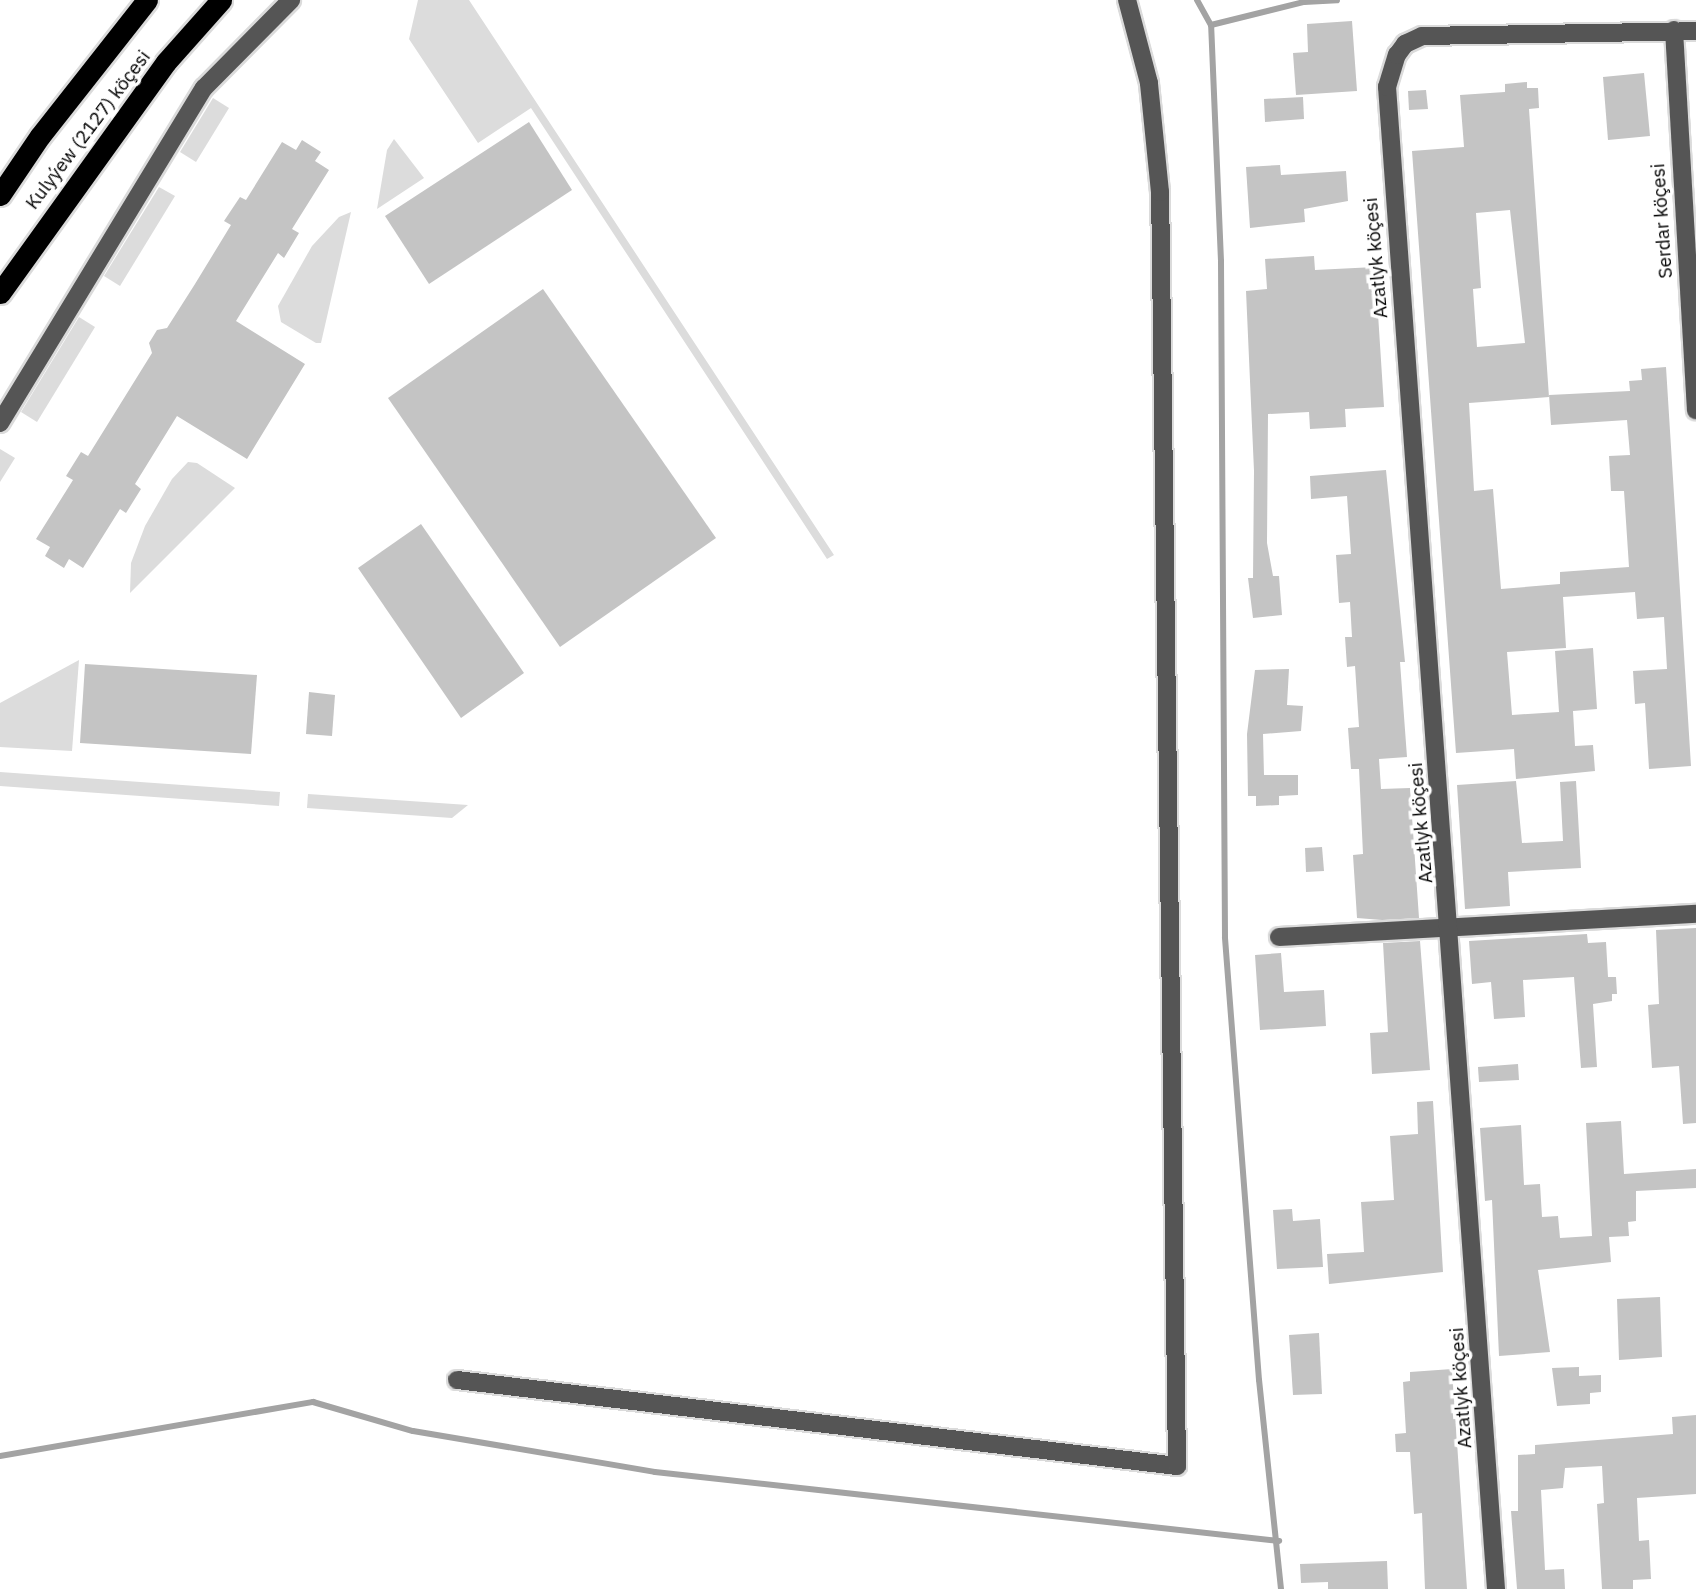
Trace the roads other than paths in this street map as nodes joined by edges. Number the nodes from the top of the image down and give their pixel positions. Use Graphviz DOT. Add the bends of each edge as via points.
graph roads {
  1 [pos="147,0"];
  2 [pos="221,0"];
  3 [pos="291,0"];
  4 [pos="1127,0"];
  5 [pos="1674,30"];
  6 [pos="1696,31"];
  7 [pos="0,195"];
  8 [pos="0,293"];
  9 [pos="1696,410"];
  10 [pos="0,423"];
  11 [pos="1696,914"];
  12 [pos="1451,928"];
  13 [pos="1279,937"];
  14 [pos="457,1380"];
  15 [pos="1496,1589"];
  1 -- 7 [label="highway, Kulyýew (2127) köçesi" via="40,136"];
  2 -- 8 [label="highway, Kulyýew (2127) köçesi" via="166,62"];
  3 -- 10 [label="street" via="204,88"];
  4 -- 14 [label="street" via="1149,83 1160,192 1177,1465"];
  5 -- 6 [label="street"];
  5 -- 9 [label="street, Serdar köçesi"];
  5 -- 12 [label="street, Azatlyk köçesi" via="1422,36 1405,44 1397,55 1387,87 1386,122"];
  11 -- 12 [label="street"];
  12 -- 13 [label="street"];
  12 -- 15 [label="street, Azatlyk köçesi"];
}
